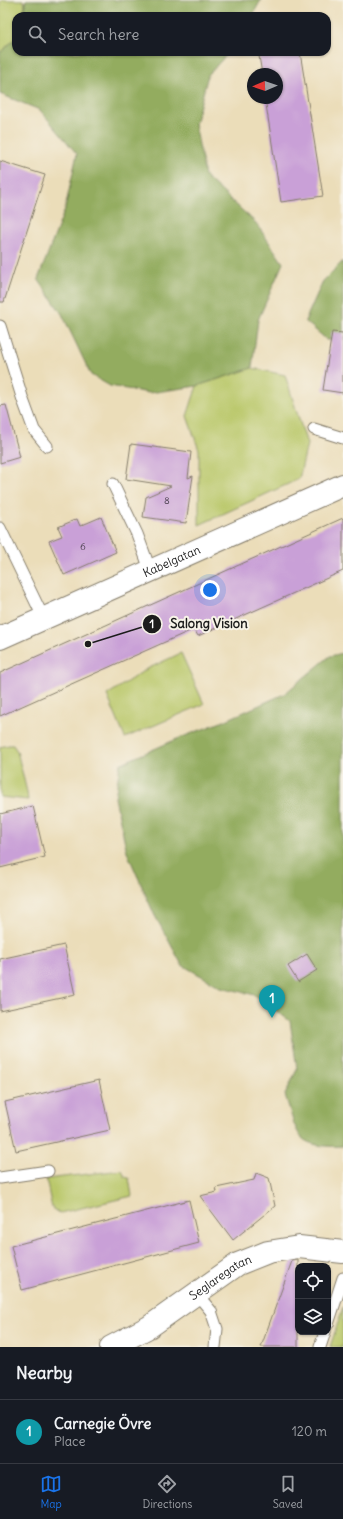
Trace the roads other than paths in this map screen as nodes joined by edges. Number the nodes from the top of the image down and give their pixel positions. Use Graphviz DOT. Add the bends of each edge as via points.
graph roads {
  1 [pos="0,326"];
  2 [pos="314,429"];
  3 [pos="343,438"];
  4 [pos="47,446"];
  5 [pos="113,484"];
  6 [pos="343,485"];
  7 [pos="0,528"];
  8 [pos="151,572"];
  9 [pos="44,619"];
  10 [pos="0,638"];
  11 [pos="48,1171"];
  12 [pos="0,1178"];
  13 [pos="343,1252"];
  14 [pos="343,1278"];
  15 [pos="196,1294"];
  16 [pos="331,1315"];
  17 [pos="324,1335"];
  18 [pos="112,1347"];
  19 [pos="214,1347"];
  20 [pos="320,1347"];
  1 -- 4 [label="lane" via="34,430"];
  2 -- 3 [label="lane"];
  5 -- 8 [label="lane" via="137,534"];
  6 -- 8 [label="street, Kabelgatan"];
  7 -- 9 [label="lane"];
  8 -- 9 [label="street, Kabelgatan"];
  9 -- 10 [label="street, Kabelgatan"];
  11 -- 12 [label="lane"];
  13 -- 15 [label="street, Seglaregatan" via="299,1247 268,1252 238,1264"];
  14 -- 16 [label="lane"];
  15 -- 18 [label="street, Seglaregatan" via="149,1327"];
  15 -- 19 [label="lane" via="211,1311 217,1329"];
  17 -- 20 [label="lane"];
}
